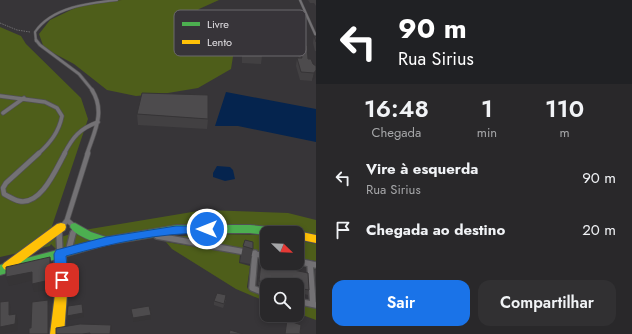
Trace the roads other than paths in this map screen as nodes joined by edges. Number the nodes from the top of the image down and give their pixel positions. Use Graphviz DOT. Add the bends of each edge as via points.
graph roads {
  1 [pos="117,0"];
  2 [pos="300,0"];
  3 [pos="74,4"];
  4 [pos="82,4"];
  5 [pos="304,10"];
  6 [pos="306,14"];
  7 [pos="316,36"];
  8 [pos="0,96"];
  9 [pos="24,98"];
  10 [pos="3,113"];
  11 [pos="98,122"];
  12 [pos="67,220"];
  13 [pos="61,227"];
  14 [pos="75,227"];
  15 [pos="260,230"];
  16 [pos="145,234"];
  17 [pos="304,236"];
  18 [pos="316,239"];
  19 [pos="106,241"];
  20 [pos="64,252"];
  21 [pos="255,253"];
  22 [pos="260,254"];
  23 [pos="313,264"];
  24 [pos="1,270"];
  25 [pos="260,292"];
  26 [pos="304,302"];
  27 [pos="314,304"];
  28 [pos="57,334"];
  1 -- 4 [label="lane"];
  2 -- 5 [label="lane"];
  3 -- 4 [label="lane"];
  4 -- 11 [label="lane" via="49,18 34,32 40,45 76,72 95,92 100,104"];
  6 -- 7 [label="lane"];
  8 -- 9 [label="lane"];
  9 -- 10 [label="lane"];
  9 -- 11 [label="lane" via="56,107 63,118 43,151 3,188 4,194 16,200 31,199 45,190 78,132"];
  11 -- 12 [label="lane"];
  12 -- 13 [label="lane"];
  12 -- 14 [label="lane"];
  13 -- 20 [label="lane" via="59,243"];
  13 -- 24 [label="main road"];
  14 -- 19 [label="main road" via="87,235"];
  14 -- 20 [label="lane" via="72,243"];
  15 -- 16 [label="main road" via="189,229"];
  16 -- 19 [label="main road"];
  16 -- 21 [label="lane"];
  17 -- 18 [label="main road"];
  19 -- 20 [label="main road"];
  20 -- 24 [label="main road"];
  20 -- 28 [label="main road" via="62,299"];
  21 -- 22 [label="lane"];
  21 -- 25 [label="lane" via="252,288"];
  23 -- 27 [label="lane"];
  26 -- 27 [label="lane"];
}
